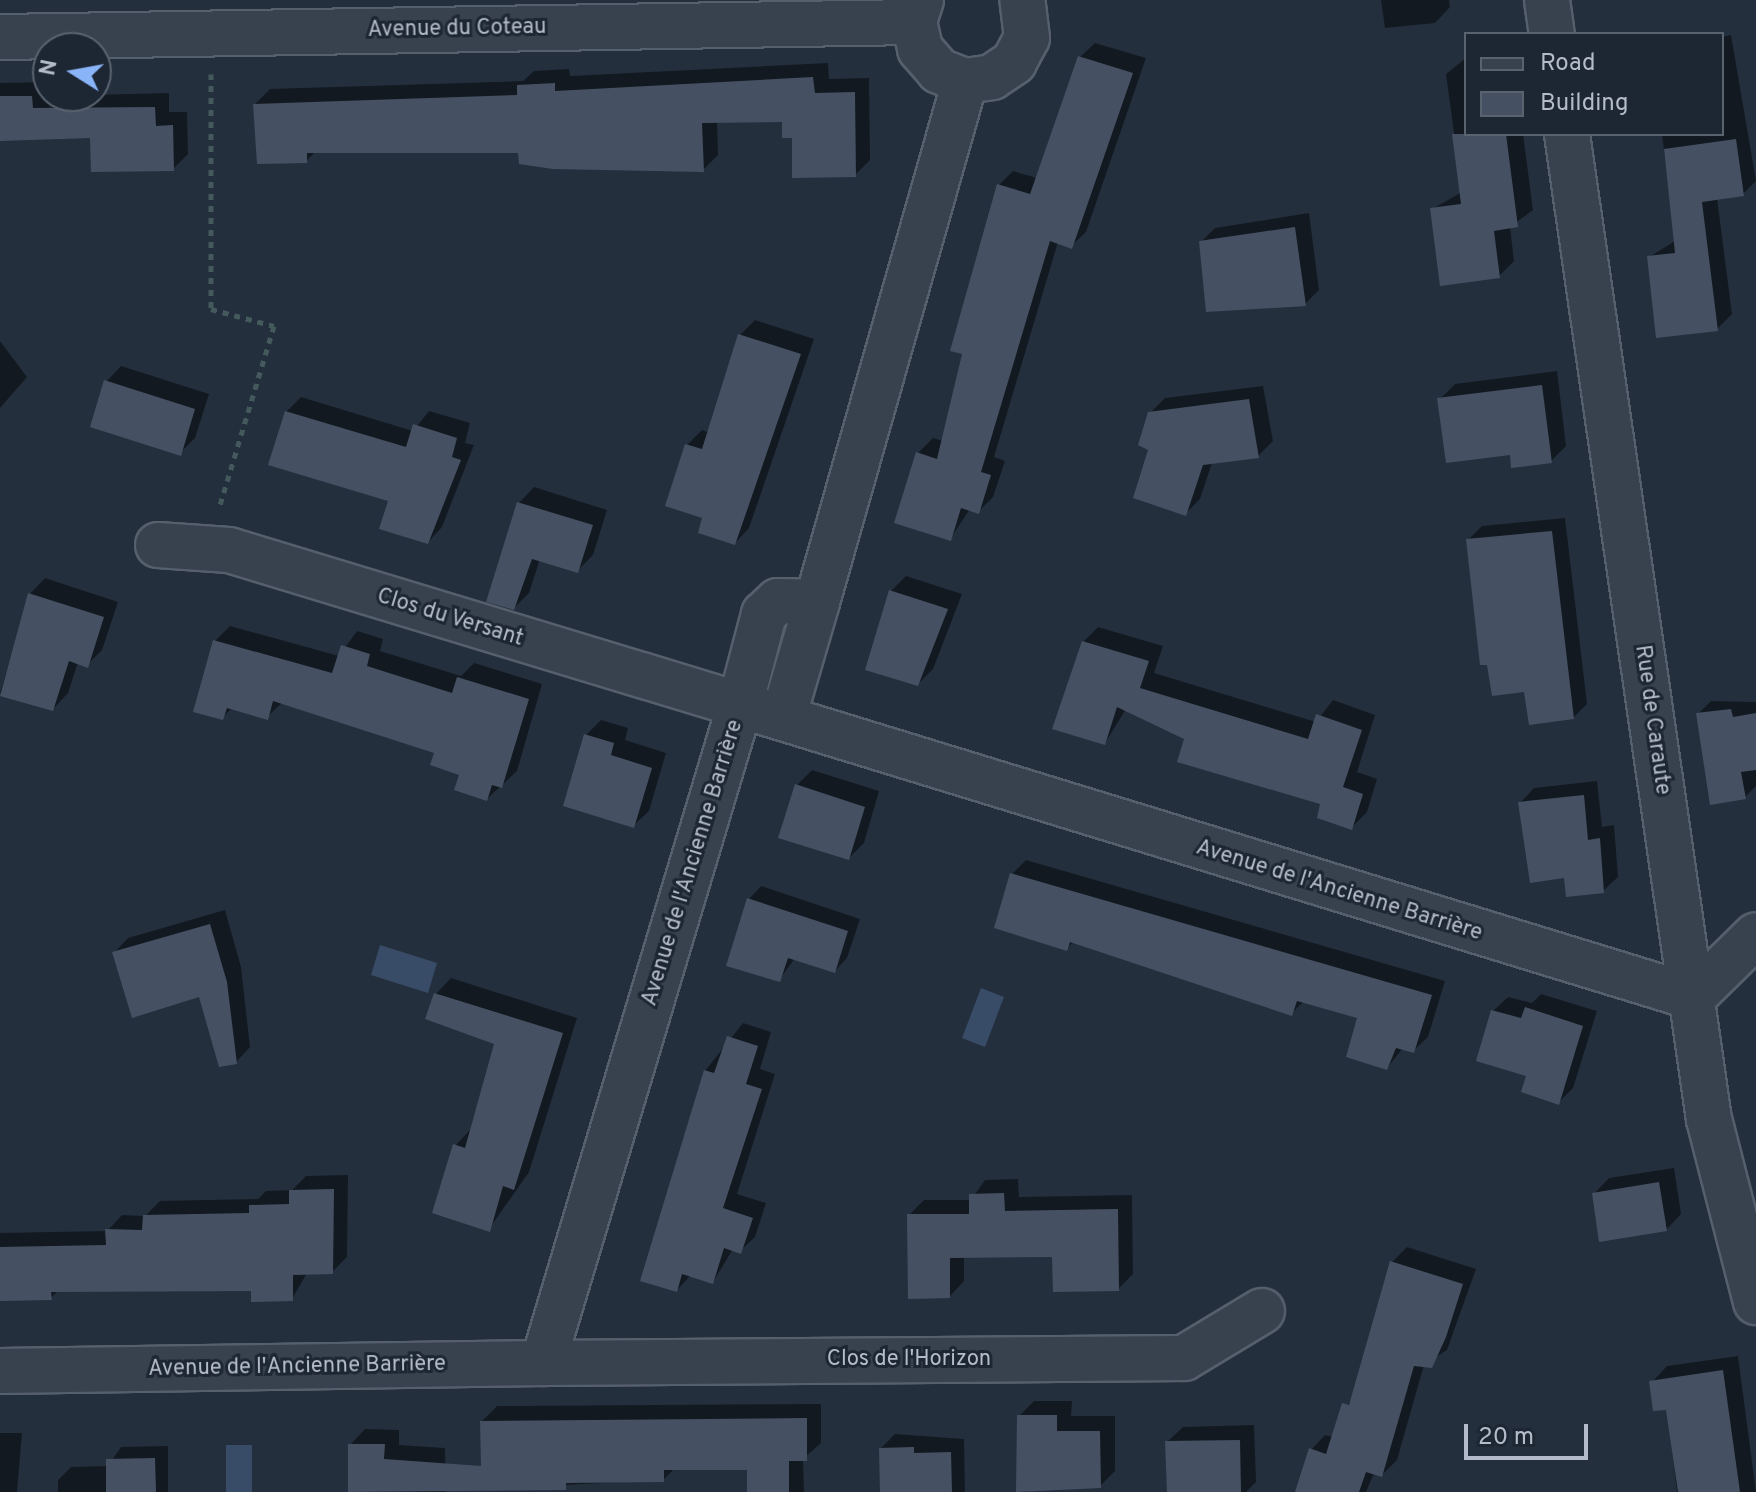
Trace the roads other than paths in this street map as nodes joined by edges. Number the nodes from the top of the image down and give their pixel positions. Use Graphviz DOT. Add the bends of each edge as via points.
graph roads {
  1 [pos="1022,0"];
  2 [pos="1547,0"];
  3 [pos="918,11"];
  4 [pos="1552,32"];
  5 [pos="0,37"];
  6 [pos="965,81"];
  7 [pos="1567,136"];
  8 [pos="158,545"];
  9 [pos="817,602"];
  10 [pos="740,705"];
  11 [pos="783,718"];
  12 [pos="1756,935"];
  13 [pos="1693,997"];
  14 [pos="1756,1302"];
  15 [pos="1262,1311"];
  16 [pos="543,1363"];
  17 [pos="0,1371"];
  1 -- 6 [label="street" via="1027,38 1014,62 992,77"];
  2 -- 4 [label="street"];
  3 -- 5 [label="street, Avenue du Coteau"];
  3 -- 6 [label="street, Avenue du Coteau" via="920,49 939,71"];
  6 -- 9 [label="street"];
  7 -- 13 [label="street, Rue de Caraute"];
  8 -- 10 [label="street, Clos du Versant" via="207,549"];
  9 -- 10 [label="street" via="778,601 764,614"];
  9 -- 11 [label="street"];
  10 -- 11 [label="street, Avenue de l'Ancienne Barrière"];
  10 -- 16 [label="street, Avenue de l'Ancienne Barrière"];
  11 -- 13 [label="street, Avenue de l'Ancienne Barrière"];
  12 -- 13 [label="street"];
  13 -- 14 [label="street, Rue de Caraute" via="1709,1119"];
  15 -- 16 [label="street, Clos de l'Horizon" via="1184,1358"];
  16 -- 17 [label="street, Avenue de l'Ancienne Barrière"];
}
